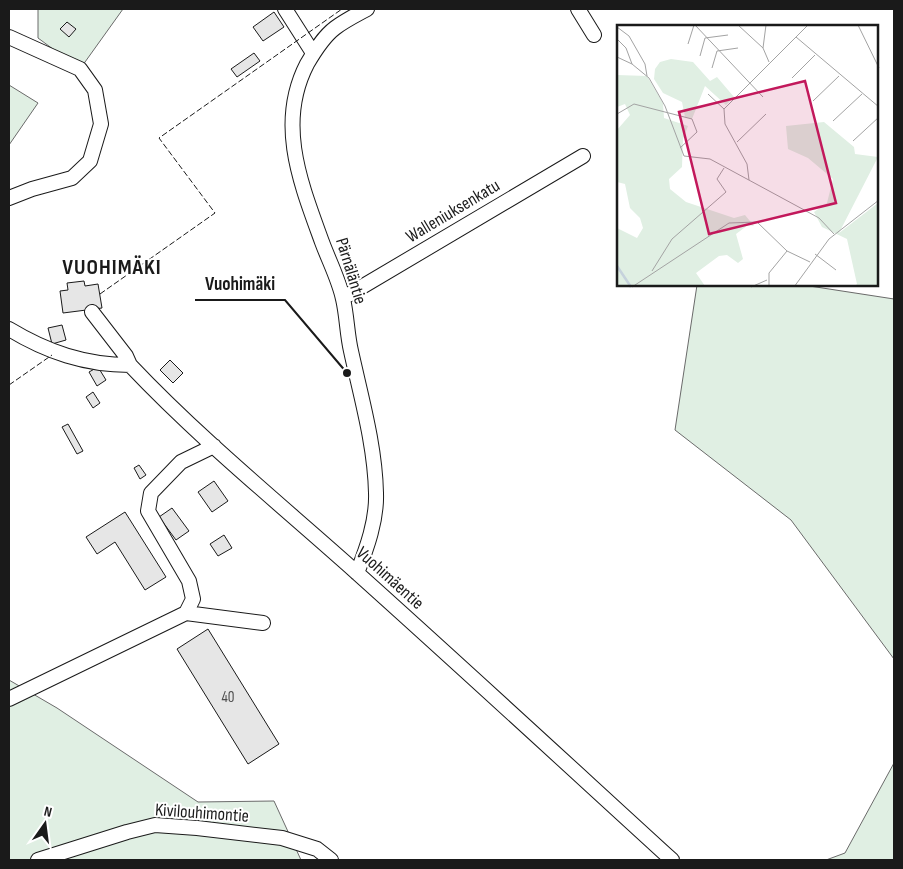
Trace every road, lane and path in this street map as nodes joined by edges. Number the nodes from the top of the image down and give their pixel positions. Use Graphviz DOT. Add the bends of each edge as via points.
graph roads {
  1 [pos="285,9"];
  2 [pos="367,9"];
  3 [pos="578,9"];
  4 [pos="594,35"];
  5 [pos="9,37"];
  6 [pos="313,53"];
  7 [pos="583,156"];
  8 [pos="9,198"];
  9 [pos="343,298"];
  10 [pos="92,312"];
  11 [pos="9,329"];
  12 [pos="130,365"];
  13 [pos="214,446"];
  14 [pos="357,573"];
  15 [pos="186,613"];
  16 [pos="263,624"];
  17 [pos="9,699"];
  18 [pos="38,860"];
  19 [pos="331,860"];
  20 [pos="672,860"];
  1 -- 6 [label="street"];
  2 -- 6 [label="street, Pärnäläntie" via="334,29"];
  3 -- 4 [label="street"];
  5 -- 8 [label="street" via="80,69 95,90 101,124 90,161 72,178"];
  6 -- 9 [label="street, Pärnäläntie" via="302,73 296,94 292,124 294,157 304,194"];
  7 -- 9 [label="street, Walleniuksenkatu"];
  9 -- 14 [label="street, Pärnäläntie" via="376,494 367,548"];
  10 -- 12 [label="street, Vuohimäentie"];
  11 -- 12 [label="street" via="35,344 69,357 107,365"];
  12 -- 13 [label="street, Vuohimäentie"];
  13 -- 14 [label="street, Vuohimäentie"];
  13 -- 15 [label="street" via="181,462 151,493 148,511 189,581 193,599"];
  14 -- 20 [label="street, Vuohimäentie"];
  15 -- 16 [label="street"];
  15 -- 17 [label="street"];
  18 -- 19 [label="street, Kivilouhimontie" via="155,825 282,838 317,848"];
}
